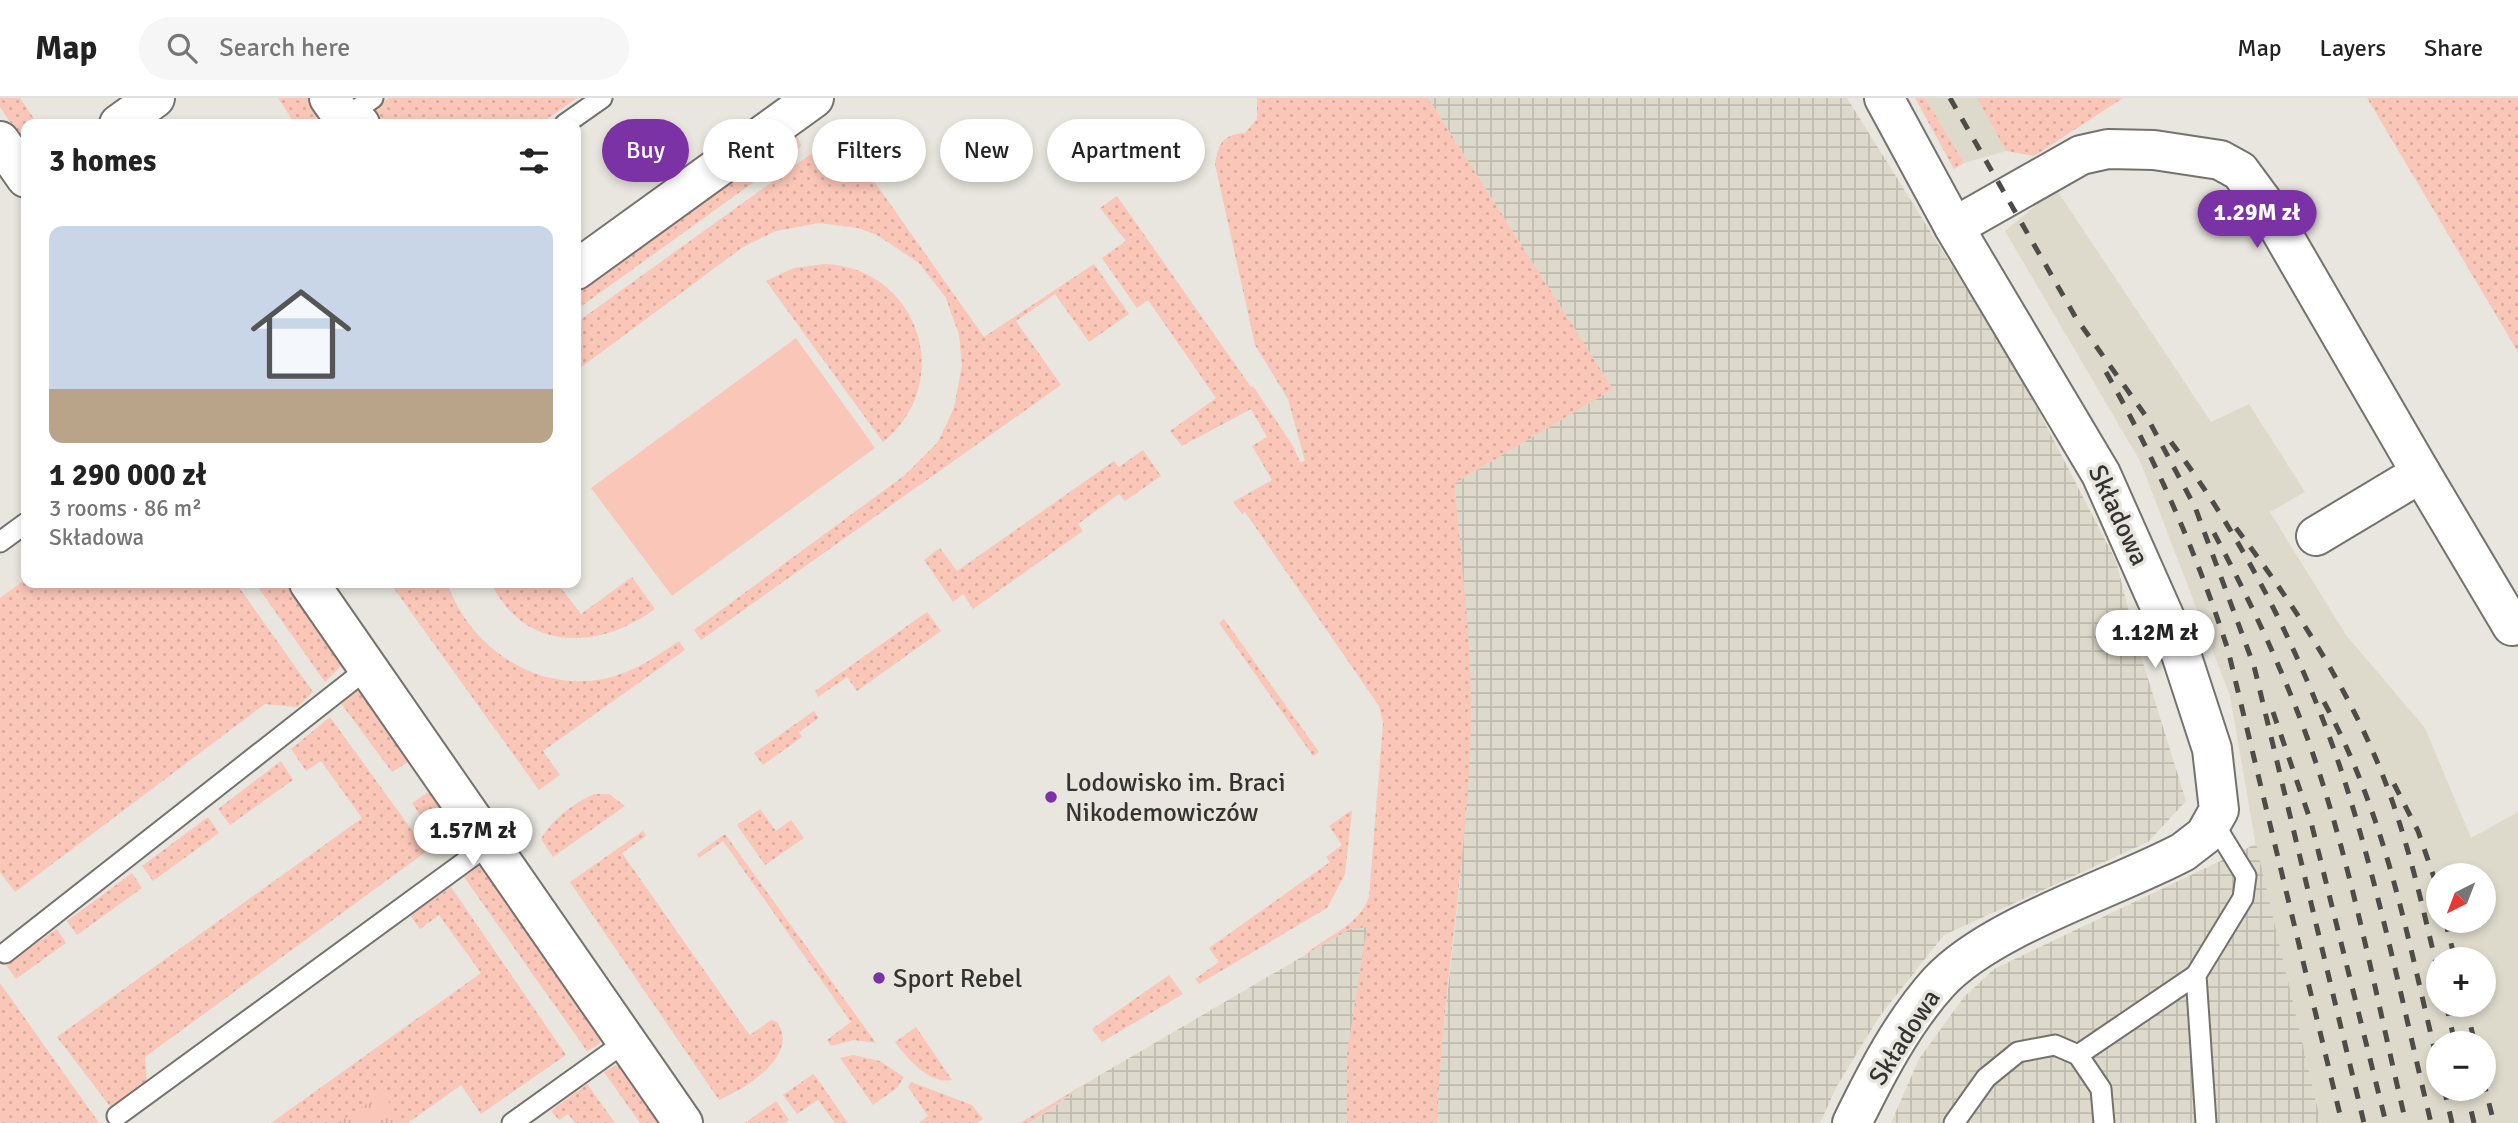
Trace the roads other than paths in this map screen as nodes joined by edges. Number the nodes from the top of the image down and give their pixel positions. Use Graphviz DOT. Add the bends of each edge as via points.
graph roads {
  1 [pos="155,98"];
  2 [pos="602,98"];
  3 [pos="814,98"];
  4 [pos="1884,98"];
  5 [pos="126,119"];
  6 [pos="572,119"];
  7 [pos="0,141"];
  8 [pos="21,171"];
  9 [pos="1954,227"];
  10 [pos="581,266"];
  11 [pos="2421,472"];
  12 [pos="21,527"];
  13 [pos="2316,536"];
  14 [pos="0,542"];
  15 [pos="312,588"];
  16 [pos="2515,631"];
  17 [pos="368,668"];
  18 [pos="2213,822"];
  19 [pos="492,842"];
  20 [pos="5,953"];
  21 [pos="2196,975"];
  22 [pos="628,1040"];
  23 [pos="2078,1055"];
  24 [pos="117,1116"];
  25 [pos="512,1123"];
  26 [pos="683,1123"];
  27 [pos="1852,1123"];
  28 [pos="1954,1123"];
  29 [pos="2104,1123"];
  30 [pos="2206,1123"];
  1 -- 5 [label="street"];
  2 -- 6 [label="lane"];
  3 -- 10 [label="street"];
  4 -- 9 [label="street, Składowa"];
  7 -- 8 [label="street"];
  9 -- 11 [label="street" via="2081,155 2108,149 2154,149 2220,160 2240,171 2268,209"];
  9 -- 18 [label="street, Składowa" via="2101,474 2146,570 2213,749 2219,810"];
  11 -- 13 [label="street"];
  11 -- 16 [label="street"];
  12 -- 14 [label="lane"];
  15 -- 17 [label="street"];
  17 -- 19 [label="street"];
  17 -- 20 [label="lane"];
  18 -- 21 [label="lane" via="2246,876 2243,898"];
  18 -- 27 [label="street, Składowa" via="2205,835 2183,852 1989,944 1941,981 1888,1053"];
  19 -- 22 [label="street"];
  19 -- 24 [label="lane"];
  21 -- 23 [label="lane"];
  21 -- 30 [label="lane"];
  22 -- 25 [label="lane"];
  22 -- 26 [label="street"];
  23 -- 28 [label="lane" via="2055,1045 2018,1052 1986,1077"];
  23 -- 29 [label="lane" via="2101,1089"];
}
